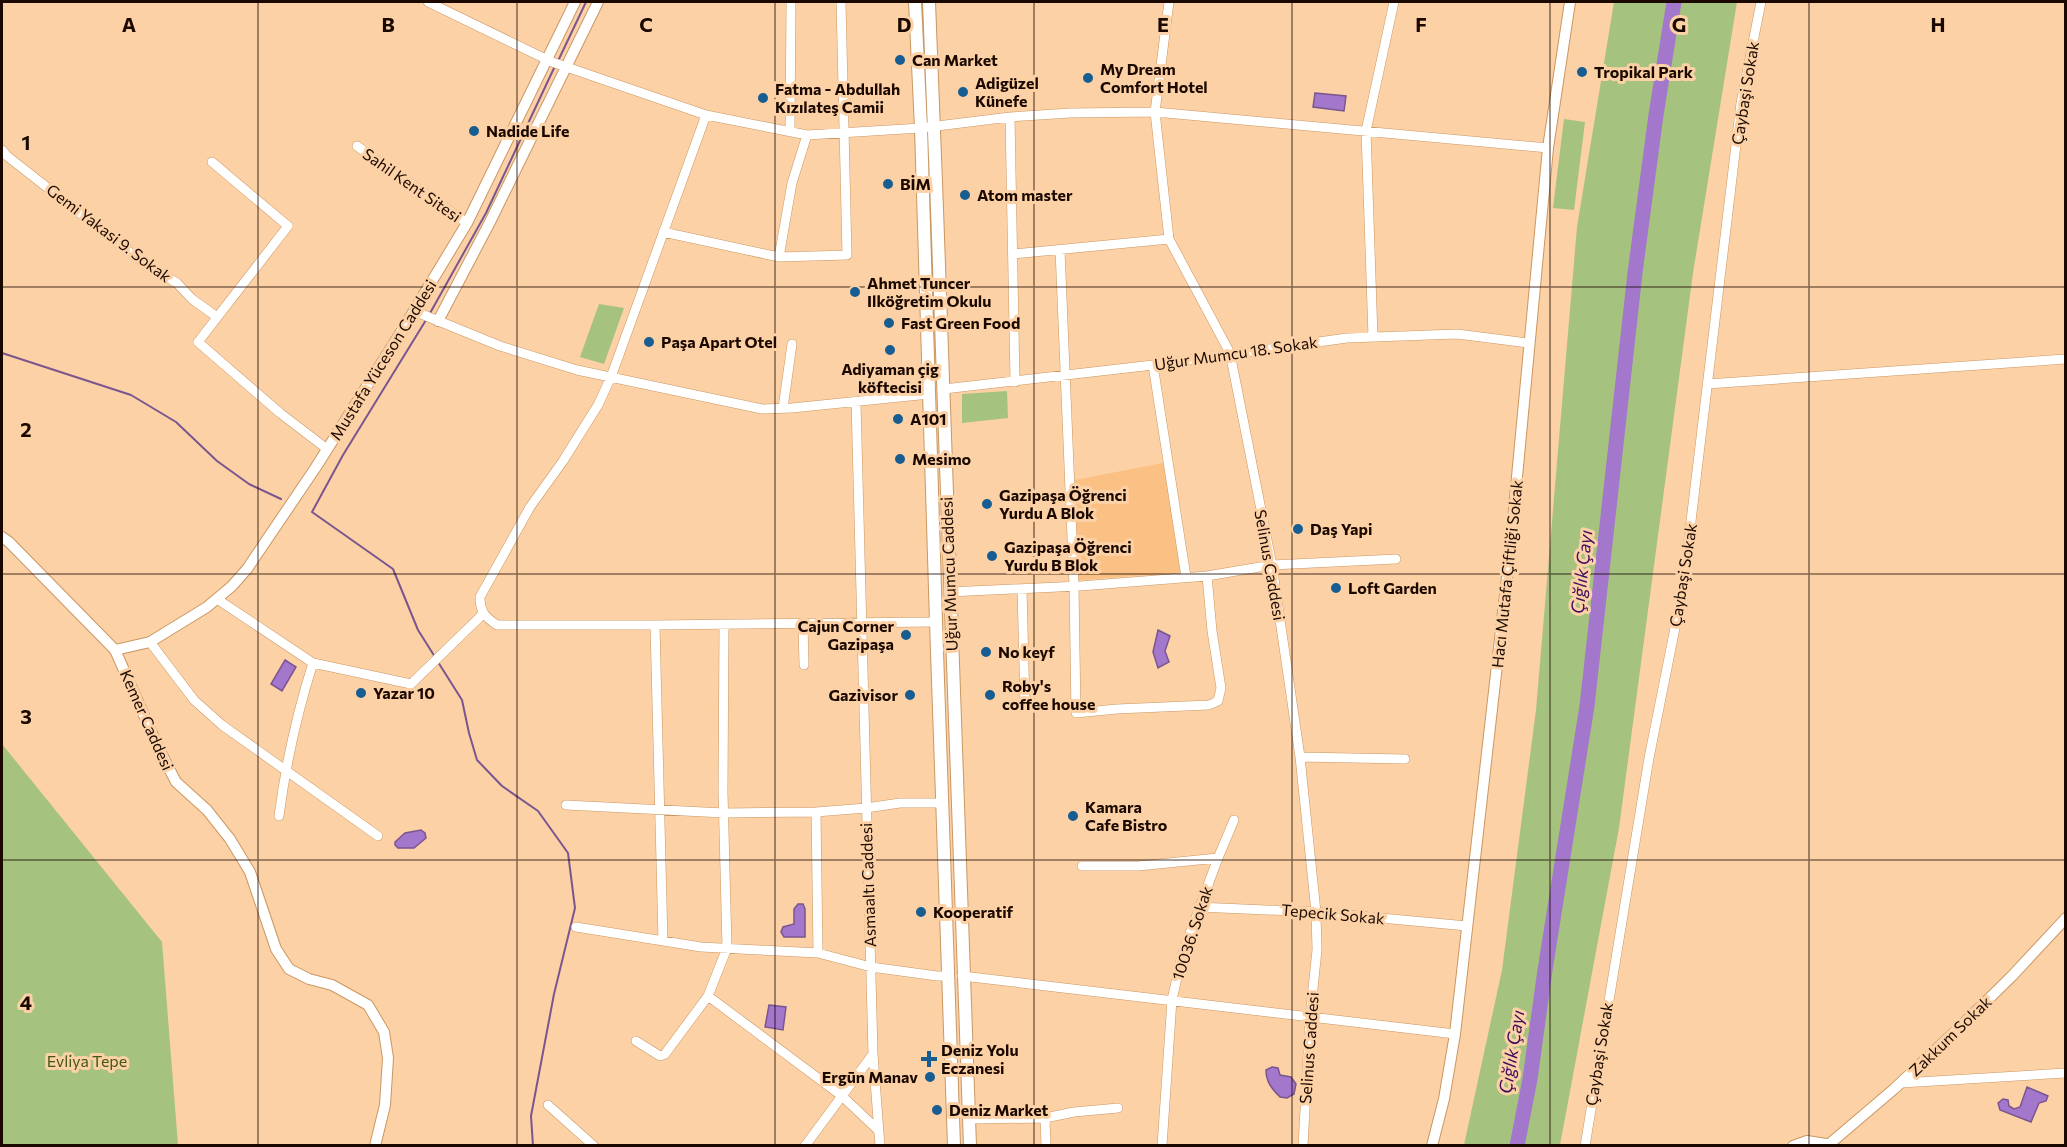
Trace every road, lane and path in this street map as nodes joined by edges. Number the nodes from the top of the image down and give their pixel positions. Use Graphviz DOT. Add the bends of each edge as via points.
graph roads {
  1 [pos="428,2"];
  2 [pos="575,2"];
  3 [pos="598,2"];
  4 [pos="791,2"];
  5 [pos="841,2"];
  6 [pos="915,2"];
  7 [pos="929,2"];
  8 [pos="1169,2"];
  9 [pos="1394,2"];
  10 [pos="1570,2"];
  11 [pos="1761,2"];
  12 [pos="557,63"];
  13 [pos="1155,112"];
  14 [pos="706,115"];
  15 [pos="1010,117"];
  16 [pos="934,127"];
  17 [pos="921,129"];
  18 [pos="790,131"];
  19 [pos="1366,131"];
  20 [pos="843,133"];
  21 [pos="807,135"];
  22 [pos="357,147"];
  23 [pos="1548,148"];
  24 [pos="2,150"];
  25 [pos="212,162"];
  26 [pos="467,224"];
  27 [pos="663,232"];
  28 [pos="1169,239"];
  29 [pos="1060,250"];
  30 [pos="1013,254"];
  31 [pos="779,257"];
  32 [pos="414,311"];
  33 [pos="217,317"];
  34 [pos="435,320"];
  35 [pos="1373,337"];
  36 [pos="1528,342"];
  37 [pos="792,344"];
  38 [pos="1230,353"];
  39 [pos="2066,359"];
  40 [pos="1153,365"];
  41 [pos="1065,375"];
  42 [pos="611,377"];
  43 [pos="1015,382"];
  44 [pos="1707,384"];
  45 [pos="944,389"];
  46 [pos="929,394"];
  47 [pos="856,401"];
  48 [pos="783,408"];
  49 [pos="327,449"];
  50 [pos="2,537"];
  51 [pos="1396,559"];
  52 [pos="1272,565"];
  53 [pos="1207,576"];
  54 [pos="1186,577"];
  55 [pos="1074,586"];
  56 [pos="1022,589"];
  57 [pos="949,592"];
  58 [pos="217,599"];
  59 [pos="483,614"];
  60 [pos="936,622"];
  61 [pos="862,623"];
  62 [pos="803,624"];
  63 [pos="655,625"];
  64 [pos="724,625"];
  65 [pos="150,642"];
  66 [pos="115,650"];
  67 [pos="312,663"];
  68 [pos="804,666"];
  69 [pos="1025,705"];
  70 [pos="1300,757"];
  71 [pos="1405,759"];
  72 [pos="285,769"];
  73 [pos="942,803"];
  74 [pos="566,805"];
  75 [pos="660,808"];
  76 [pos="866,808"];
  77 [pos="816,812"];
  78 [pos="724,813"];
  79 [pos="279,816"];
  80 [pos="1234,820"];
  81 [pos="378,836"];
  82 [pos="1218,858"];
  83 [pos="1082,866"];
  84 [pos="1198,907"];
  85 [pos="1316,912"];
  86 [pos="2066,918"];
  87 [pos="1467,926"];
  88 [pos="576,927"];
  89 [pos="663,941"];
  90 [pos="727,948"];
  91 [pos="818,953"];
  92 [pos="871,967"];
  93 [pos="948,976"];
  94 [pos="962,976"];
  95 [pos="708,996"];
  96 [pos="1172,1000"];
  97 [pos="1310,1017"];
  98 [pos="1455,1034"];
  99 [pos="636,1041"];
  100 [pos="873,1053"];
  101 [pos="2066,1073"];
  102 [pos="1901,1083"];
  103 [pos="842,1096"];
  104 [pos="548,1105"];
  105 [pos="1118,1108"];
  106 [pos="1045,1118"];
  107 [pos="969,1119"];
  108 [pos="879,1131"];
  109 [pos="1829,1145"];
  110 [pos="375,1146"];
  111 [pos="594,1146"];
  112 [pos="805,1146"];
  113 [pos="880,1146"];
  114 [pos="954,1146"];
  115 [pos="970,1146"];
  116 [pos="1047,1146"];
  117 [pos="1162,1146"];
  118 [pos="1303,1146"];
  119 [pos="1432,1146"];
  120 [pos="1585,1146"];
  121 [pos="1793,1146"];
  1 -- 12 [label="street"];
  2 -- 12 [label="street, Mustafa Yüceson Caddesi"];
  3 -- 12 [label="street, Mustafa Yüceson Caddesi"];
  4 -- 18 [label="street"];
  5 -- 20 [label="street"];
  6 -- 17 [label="main road, Uğur Mumcu Caddesi"];
  7 -- 16 [label="main road, Uğur Mumcu Caddesi"];
  8 -- 13 [label="street, Selinus Caddesi"];
  9 -- 19 [label="street"];
  10 -- 23 [label="street, Hacı Mutafa Çiftliği Sokak"];
  11 -- 44 [label="street, Çaybaşi Sokak" via="1741,103"];
  12 -- 14 [label="street"];
  12 -- 26 [label="street, Mustafa Yüceson Caddesi"];
  12 -- 34 [label="street, Mustafa Yüceson Caddesi" via="490,222"];
  13 -- 15 [label="street"];
  13 -- 19 [label="street"];
  13 -- 28 [label="street, Selinus Caddesi"];
  14 -- 18 [label="street"];
  14 -- 27 [label="street"];
  15 -- 16 [label="street"];
  15 -- 30 [label="street"];
  16 -- 17 [label="street"];
  16 -- 45 [label="main road, Uğur Mumcu Caddesi"];
  17 -- 20 [label="street"];
  17 -- 46 [label="main road, Uğur Mumcu Caddesi"];
  18 -- 21 [label="street"];
  19 -- 23 [label="street"];
  19 -- 35 [label="street"];
  20 -- 21 [label="street"];
  20 -- 31 [label="street" via="848,255"];
  21 -- 31 [label="street" via="792,183"];
  22 -- 26 [label="street, Sahil Kent Sitesi"];
  23 -- 36 [label="street, Hacı Mutafa Çiftliği Sokak"];
  24 -- 33 [label="street, Gemi Yakasi 9. Sokak"];
  25 -- 33 [label="street" via="288,226"];
  26 -- 32 [label="street, Mustafa Yüceson Caddesi"];
  27 -- 31 [label="street"];
  27 -- 42 [label="street"];
  28 -- 29 [label="street"];
  28 -- 38 [label="street, Selinus Caddesi"];
  29 -- 30 [label="street"];
  29 -- 41 [label="street"];
  30 -- 43 [label="street"];
  32 -- 34 [label="street"];
  32 -- 49 [label="street, Mustafa Yüceson Caddesi"];
  33 -- 49 [label="street" via="198,342"];
  34 -- 42 [label="street" via="500,346"];
  35 -- 36 [label="street, Uğur Mumcu 18. Sokak" via="1457,334"];
  35 -- 38 [label="street, Uğur Mumcu 18. Sokak"];
  36 -- 87 [label="street, Hacı Mutafa Çiftliği Sokak" via="1510,551"];
  37 -- 48 [label="street"];
  38 -- 40 [label="street, Uğur Mumcu 18. Sokak"];
  38 -- 52 [label="street, Selinus Caddesi"];
  39 -- 44 [label="street"];
  40 -- 41 [label="street, Uğur Mumcu 18. Sokak"];
  40 -- 54 [label="street"];
  41 -- 43 [label="street, Uğur Mumcu 18. Sokak"];
  41 -- 55 [label="street"];
  42 -- 48 [label="street" via="762,409"];
  42 -- 59 [label="street" via="598,405 530,507 480,597"];
  43 -- 45 [label="street, Uğur Mumcu 18. Sokak"];
  44 -- 120 [label="street, Çaybaşi Sokak" via="1683,588 1648,758"];
  45 -- 57 [label="main road, Uğur Mumcu Caddesi"];
  46 -- 47 [label="street"];
  46 -- 60 [label="main road, Uğur Mumcu Caddesi"];
  47 -- 48 [label="street"];
  47 -- 61 [label="street, Asmaaltı Caddesi"];
  49 -- 58 [label="street, Mustafa Yüceson Caddesi" via="247,569"];
  50 -- 66 [label="street, Kemer Caddesi"];
  51 -- 52 [label="street"];
  52 -- 53 [label="street"];
  52 -- 70 [label="street, Selinus Caddesi"];
  53 -- 54 [label="street"];
  53 -- 55 [label="street" via="1221,693 1209,705 1076,713"];
  54 -- 55 [label="street"];
  55 -- 56 [label="street"];
  56 -- 57 [label="street"];
  56 -- 69 [label="street"];
  57 -- 94 [label="main road, Uğur Mumcu Caddesi"];
  58 -- 65 [label="street, Mustafa Yüceson Caddesi"];
  58 -- 67 [label="street"];
  59 -- 63 [label="street" via="497,624"];
  59 -- 67 [label="street" via="411,684"];
  60 -- 61 [label="street"];
  60 -- 73 [label="main road, Uğur Mumcu Caddesi"];
  61 -- 62 [label="street"];
  61 -- 76 [label="street, Asmaaltı Caddesi"];
  62 -- 64 [label="street"];
  62 -- 68 [label="street"];
  63 -- 64 [label="street"];
  63 -- 75 [label="street"];
  64 -- 78 [label="street"];
  65 -- 66 [label="street, Mustafa Yüceson Caddesi"];
  65 -- 72 [label="street" via="194,700 222,725"];
  66 -- 110 [label="street, Kemer Caddesi" via="176,782 231,839 250,872 276,948 288,969 332,985 368,1005 384,1032 388,1058 385,1105"];
  67 -- 72 [label="street"];
  70 -- 71 [label="street"];
  70 -- 85 [label="street, Selinus Caddesi"];
  72 -- 79 [label="street"];
  72 -- 81 [label="street"];
  73 -- 76 [label="street"];
  73 -- 93 [label="main road, Uğur Mumcu Caddesi"];
  74 -- 75 [label="street"];
  75 -- 78 [label="street"];
  75 -- 89 [label="street"];
  76 -- 77 [label="street"];
  76 -- 92 [label="street, Asmaaltı Caddesi"];
  77 -- 78 [label="street"];
  77 -- 91 [label="street"];
  78 -- 90 [label="street"];
  80 -- 82 [label="street"];
  82 -- 83 [label="street, 10036. Sokak" via="1138,866"];
  82 -- 84 [label="street, 10036. Sokak"];
  84 -- 85 [label="street, Tepecik Sokak"];
  84 -- 96 [label="street, 10036. Sokak"];
  85 -- 87 [label="street, Tepecik Sokak"];
  85 -- 97 [label="street, Selinus Caddesi" via="1317,951"];
  86 -- 102 [label="street, Zakkum Sokak"];
  87 -- 98 [label="street, Hacı Mutafa Çiftliği Sokak"];
  88 -- 89 [label="street"];
  89 -- 90 [label="street"];
  90 -- 91 [label="street"];
  90 -- 95 [label="street"];
  91 -- 92 [label="street"];
  92 -- 93 [label="street"];
  92 -- 100 [label="street, Asmaaltı Caddesi"];
  93 -- 94 [label="main road"];
  93 -- 114 [label="main road, Uğur Mumcu Caddesi"];
  94 -- 96 [label="street"];
  94 -- 107 [label="main road, Uğur Mumcu Caddesi"];
  95 -- 99 [label="street" via="665,1054 660,1056"];
  95 -- 103 [label="street"];
  96 -- 97 [label="street"];
  96 -- 117 [label="street, 10036. Sokak"];
  97 -- 98 [label="street"];
  97 -- 118 [label="street, Selinus Caddesi"];
  98 -- 119 [label="street, Hacı Mutafa Çiftliği Sokak"];
  100 -- 103 [label="street"];
  100 -- 108 [label="street, Asmaaltı Caddesi"];
  101 -- 102 [label="street"];
  102 -- 109 [label="street, Zakkum Sokak"];
  103 -- 108 [label="street"];
  103 -- 112 [label="street"];
  104 -- 111 [label="street"];
  105 -- 106 [label="street"];
  106 -- 107 [label="street"];
  106 -- 116 [label="street"];
  107 -- 115 [label="main road, Uğur Mumcu Caddesi"];
  108 -- 113 [label="street, Asmaaltı Caddesi"];
  109 -- 121 [label="street" via="1807,1141"];
}
